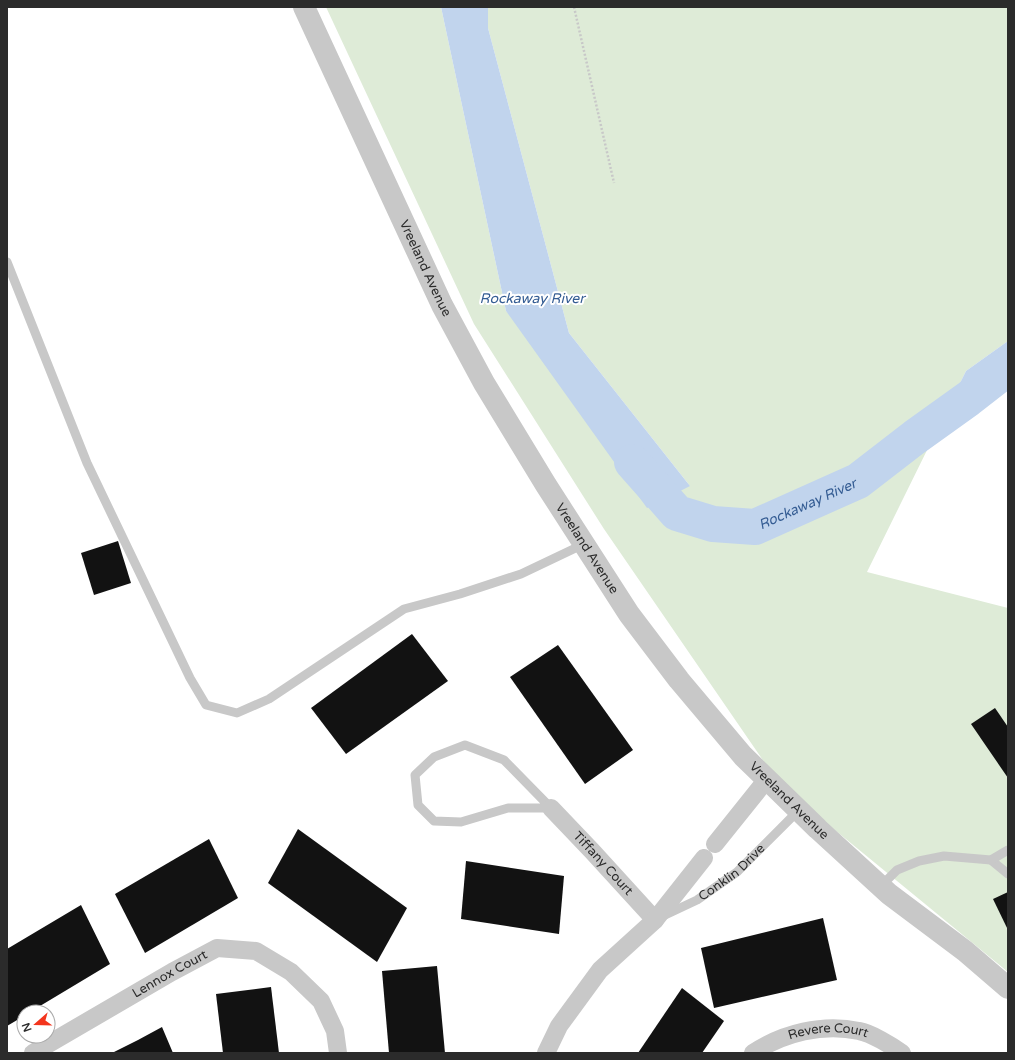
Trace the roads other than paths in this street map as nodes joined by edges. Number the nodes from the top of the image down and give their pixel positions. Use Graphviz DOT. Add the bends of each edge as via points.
graph roads {
  1 [pos="304,7"];
  2 [pos="7,262"];
  3 [pos="584,544"];
  4 [pos="767,779"];
  5 [pos="551,808"];
  6 [pos="799,810"];
  7 [pos="1008,850"];
  8 [pos="990,860"];
  9 [pos="1008,874"];
  10 [pos="881,886"];
  11 [pos="655,920"];
  12 [pos="1008,988"];
  13 [pos="33,1053"];
  14 [pos="338,1053"];
  15 [pos="546,1053"];
  16 [pos="753,1053"];
  17 [pos="902,1053"];
  1 -- 3 [label="street, Vreeland Avenue" via="442,305 484,383"];
  2 -- 3 [label="lane" via="87,463 190,678 206,705 237,713 269,699 404,610 521,574"];
  3 -- 4 [label="street, Vreeland Avenue" via="629,614 679,680"];
  4 -- 6 [label="street, Vreeland Avenue"];
  4 -- 11 [label="street, Conklin Drive"];
  5 -- 5 [label="lane, Tiffany Court" via="504,760 465,745 434,757 415,775 418,805 434,821 461,822 508,808"];
  5 -- 11 [label="street, Tiffany Court"];
  6 -- 10 [label="street, Vreeland Avenue"];
  6 -- 11 [label="lane, Conklin Drive" via="737,872 697,900"];
  7 -- 8 [label="lane"];
  8 -- 9 [label="lane"];
  8 -- 10 [label="lane" via="944,856 919,861 897,870"];
  10 -- 12 [label="street, Vreeland Avenue" via="966,951"];
  11 -- 15 [label="street, Conklin Drive" via="600,970 559,1026"];
  13 -- 14 [label="street, Lennox Court" via="217,948 256,951 291,972 321,1001 336,1031"];
  16 -- 17 [label="street, Revere Court" via="779,1039 805,1031 832,1028 860,1031"];
}
